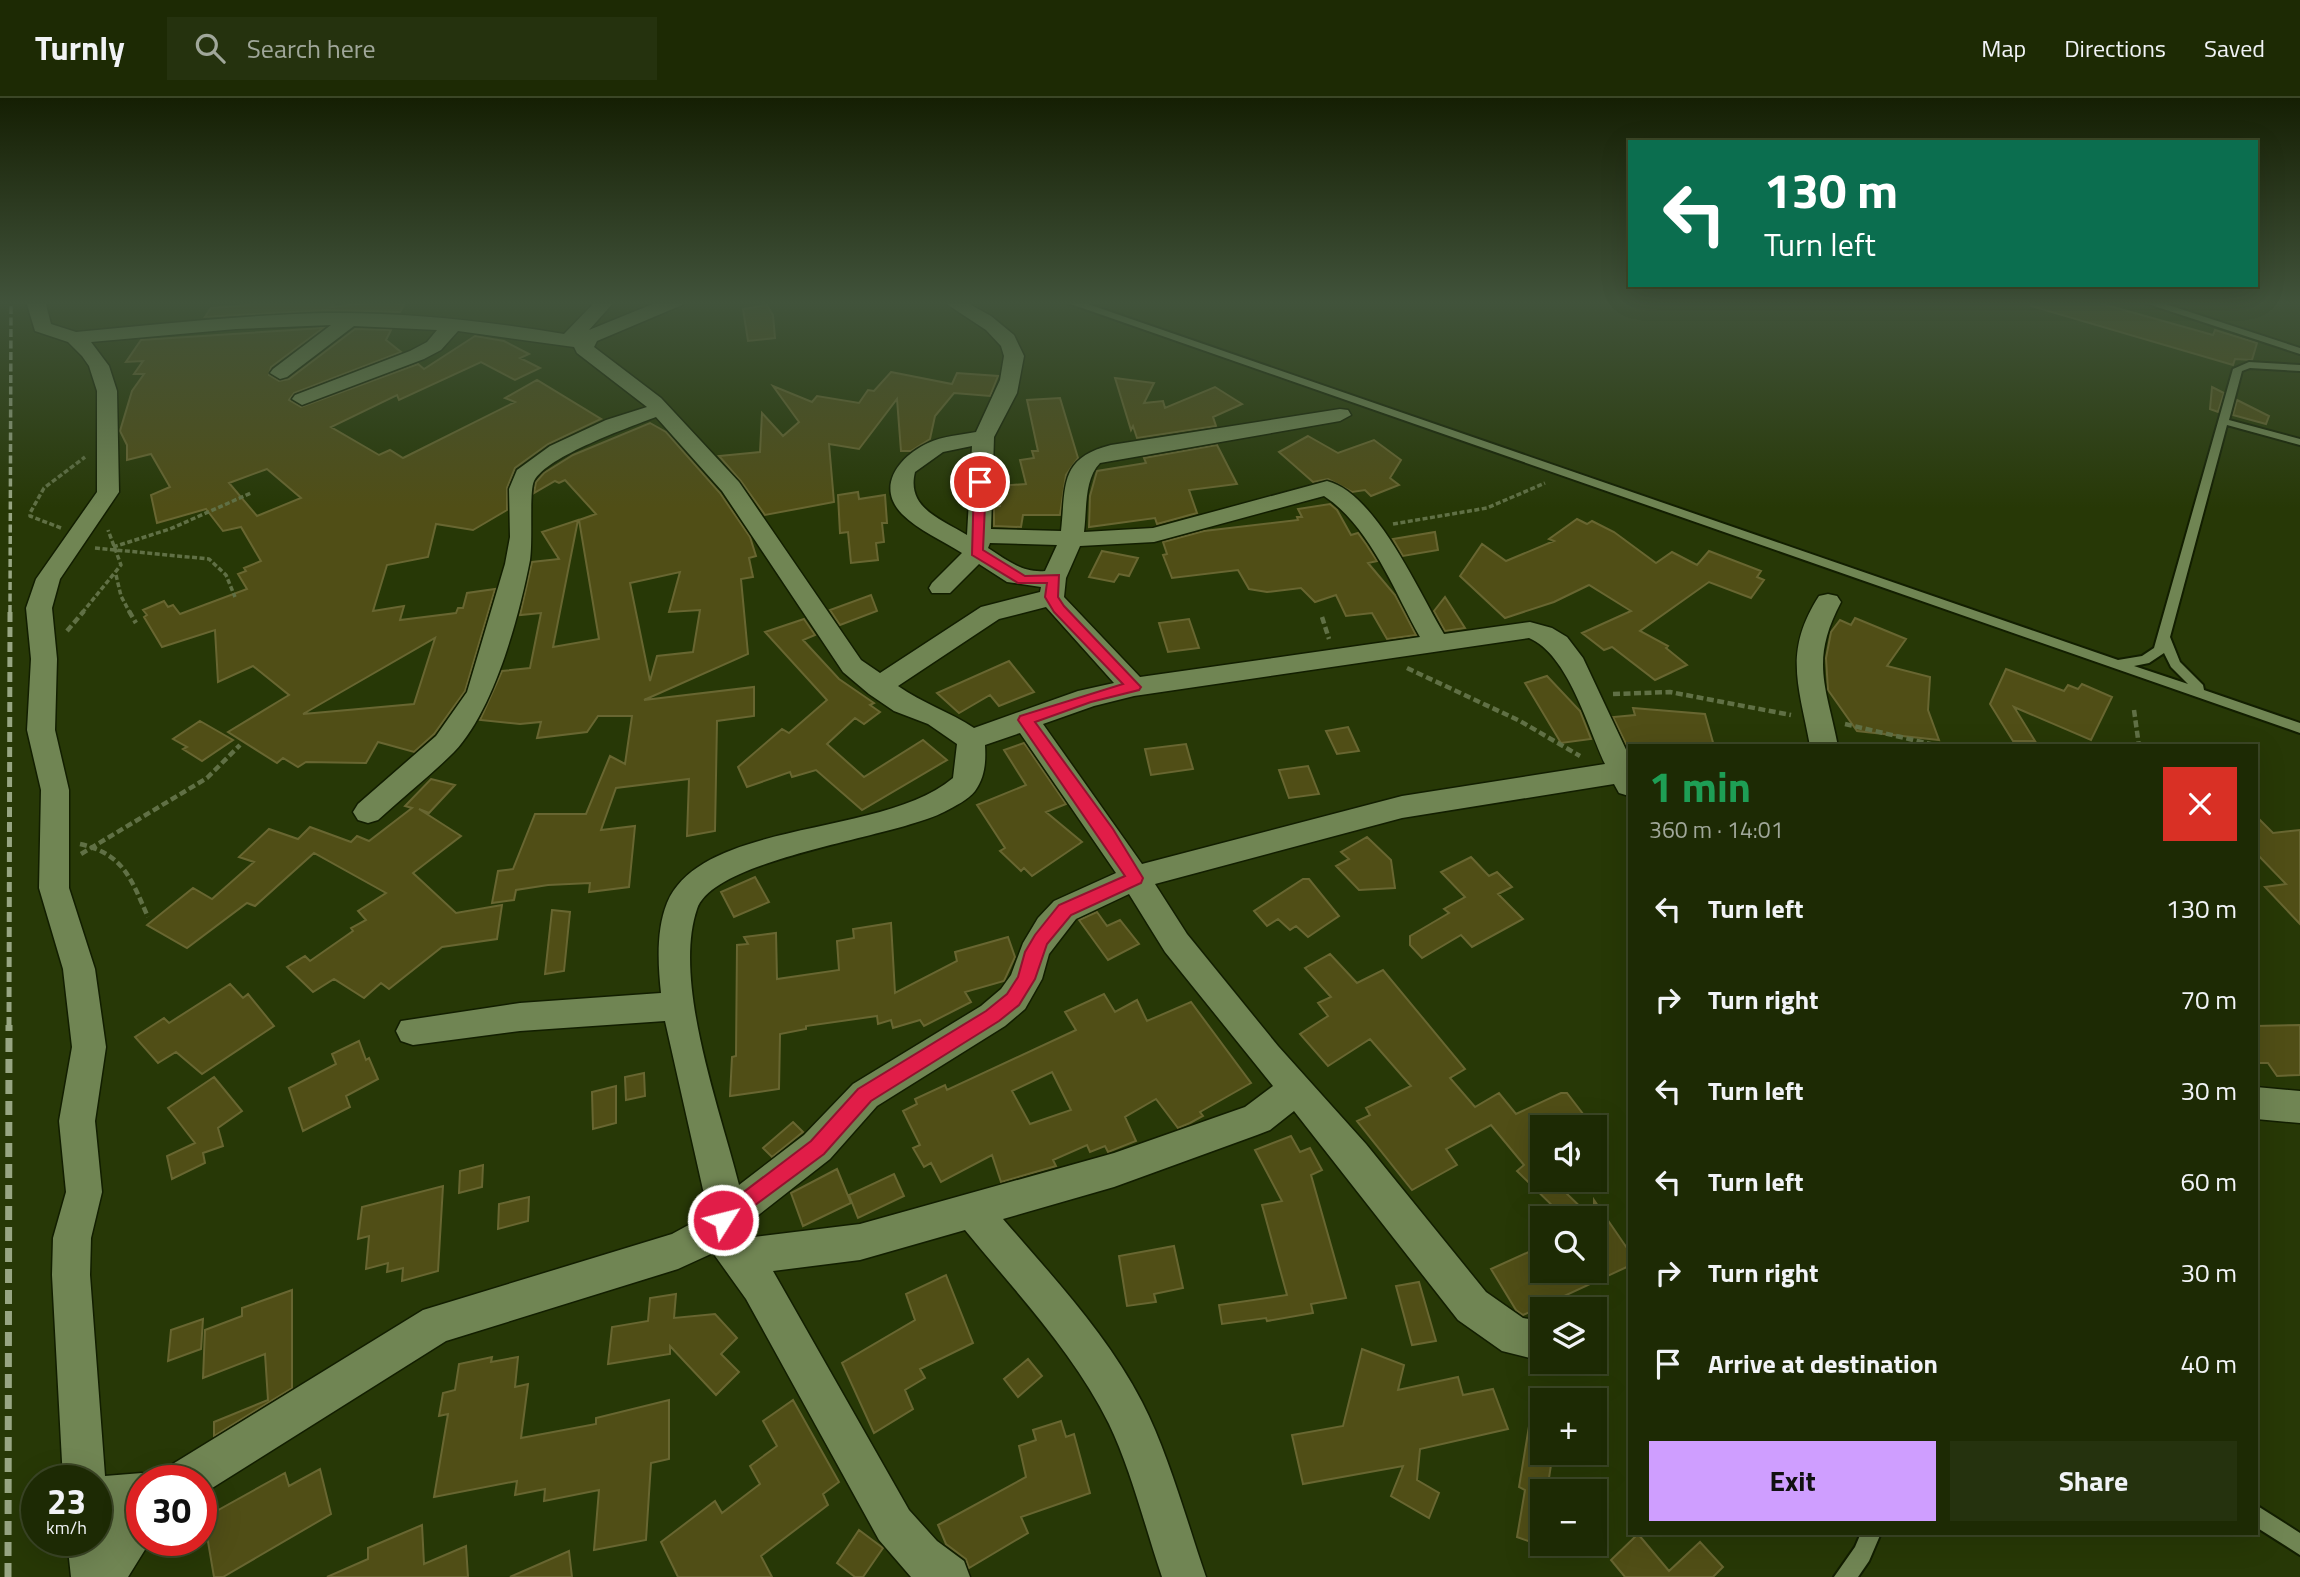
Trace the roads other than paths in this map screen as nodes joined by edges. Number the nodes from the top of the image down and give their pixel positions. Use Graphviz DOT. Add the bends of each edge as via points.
graph roads {
  1 [pos="100,370"];
  2 [pos="284,370"];
  3 [pos="378,370"];
  4 [pos="613,370"];
  5 [pos="1011,370"];
  6 [pos="1270,370"];
  7 [pos="2239,370"];
  8 [pos="280,373"];
  9 [pos="302,399"];
  10 [pos="660,409"];
  11 [pos="1340,415"];
  12 [pos="2226,422"];
  13 [pos="983,437"];
  14 [pos="2300,442"];
  15 [pos="1072,537"];
  16 [pos="978,544"];
  17 [pos="1053,587"];
  18 [pos="940,588"];
  19 [pos="1828,602"];
  20 [pos="2164,638"];
  21 [pos="1436,643"];
  22 [pos="2119,663"];
  23 [pos="1134,687"];
  24 [pos="878,688"];
  25 [pos="2207,695"];
  26 [pos="1025,720"];
  27 [pos="2300,728"];
  28 [pos="1822,733"];
  29 [pos="971,740"];
  30 [pos="1620,777"];
  31 [pos="368,811"];
  32 [pos="1135,878"];
  33 [pos="679,1006"];
  34 [pos="413,1031"];
  35 [pos="1297,1088"];
  36 [pos="2258,1102"];
  37 [pos="2300,1107"];
  38 [pos="973,1211"];
  39 [pos="726,1236"];
  40 [pos="1530,1339"];
  41 [pos="83,1465"];
  42 [pos="210,1465"];
  43 [pos="2258,1516"];
  44 [pos="1870,1535"];
  45 [pos="126,1537"];
  46 [pos="2300,1545"];
  47 [pos="91,1556"];
  48 [pos="93,1577"];
  49 [pos="104,1577"];
  50 [pos="948,1577"];
  51 [pos="1184,1577"];
  52 [pos="1845,1577"];
  1 -- 41 [label="street" via="107,391 108,492 41,594 39,608 44,659 41,730 55,790 53,869 58,907 79,969 89,1047 77,1121 84,1192 72,1238 71,1275"];
  2 -- 8 [label="street"];
  3 -- 9 [label="street"];
  4 -- 10 [label="street"];
  5 -- 13 [label="street" via="1002,407"];
  6 -- 22 [label="lane"];
  7 -- 12 [label="lane"];
  10 -- 24 [label="street" via="742,501 836,646"];
  10 -- 31 [label="street" via="558,451 525,475 520,489 522,537 517,564 480,693 446,743"];
  11 -- 15 [label="street" via="1092,458 1078,482"];
  12 -- 14 [label="lane"];
  12 -- 20 [label="lane"];
  13 -- 16 [label="street"];
  13 -- 16 [label="street" via="924,453 905,469 901,479 904,500 911,510"];
  15 -- 16 [label="street"];
  15 -- 17 [label="street"];
  15 -- 21 [label="street" via="1154,535 1327,488 1345,498 1368,528"];
  16 -- 17 [label="street" via="1023,580"];
  16 -- 18 [label="street"];
  17 -- 23 [label="street" via="1059,608"];
  17 -- 24 [label="street" via="990,613"];
  19 -- 28 [label="street" via="1806,654"];
  20 -- 22 [label="lane" via="2152,657"];
  20 -- 25 [label="lane" via="2175,664"];
  21 -- 23 [label="street"];
  21 -- 30 [label="street" via="1530,631 1560,643 1588,695"];
  22 -- 25 [label="lane"];
  23 -- 26 [label="street"];
  24 -- 29 [label="street" via="938,717"];
  25 -- 27 [label="lane"];
  26 -- 29 [label="street"];
  26 -- 32 [label="street"];
  29 -- 33 [label="street" via="973,763 965,784 937,804 889,824 798,842 733,862 698,880 682,903 678,928"];
  30 -- 32 [label="street" via="1402,807"];
  32 -- 35 [label="street" via="1176,943"];
  32 -- 39 [label="street" via="1065,910 1034,952 1026,979 1013,999 865,1095"];
  33 -- 34 [label="street" via="520,1017"];
  33 -- 39 [label="street" via="725,1203"];
  35 -- 38 [label="street" via="1257,1119"];
  35 -- 40 [label="street" via="1472,1306 1516,1337"];
  36 -- 37 [label="street"];
  38 -- 39 [label="street" via="860,1242"];
  38 -- 51 [label="street" via="1052,1306 1111,1387 1128,1418"];
  39 -- 42 [label="street" via="437,1324"];
  39 -- 50 [label="street" via="760,1286 894,1525 920,1557"];
  43 -- 46 [label="lane"];
  44 -- 52 [label="lane"];
  45 -- 49 [label="street"];
  47 -- 48 [label="street"];
}
